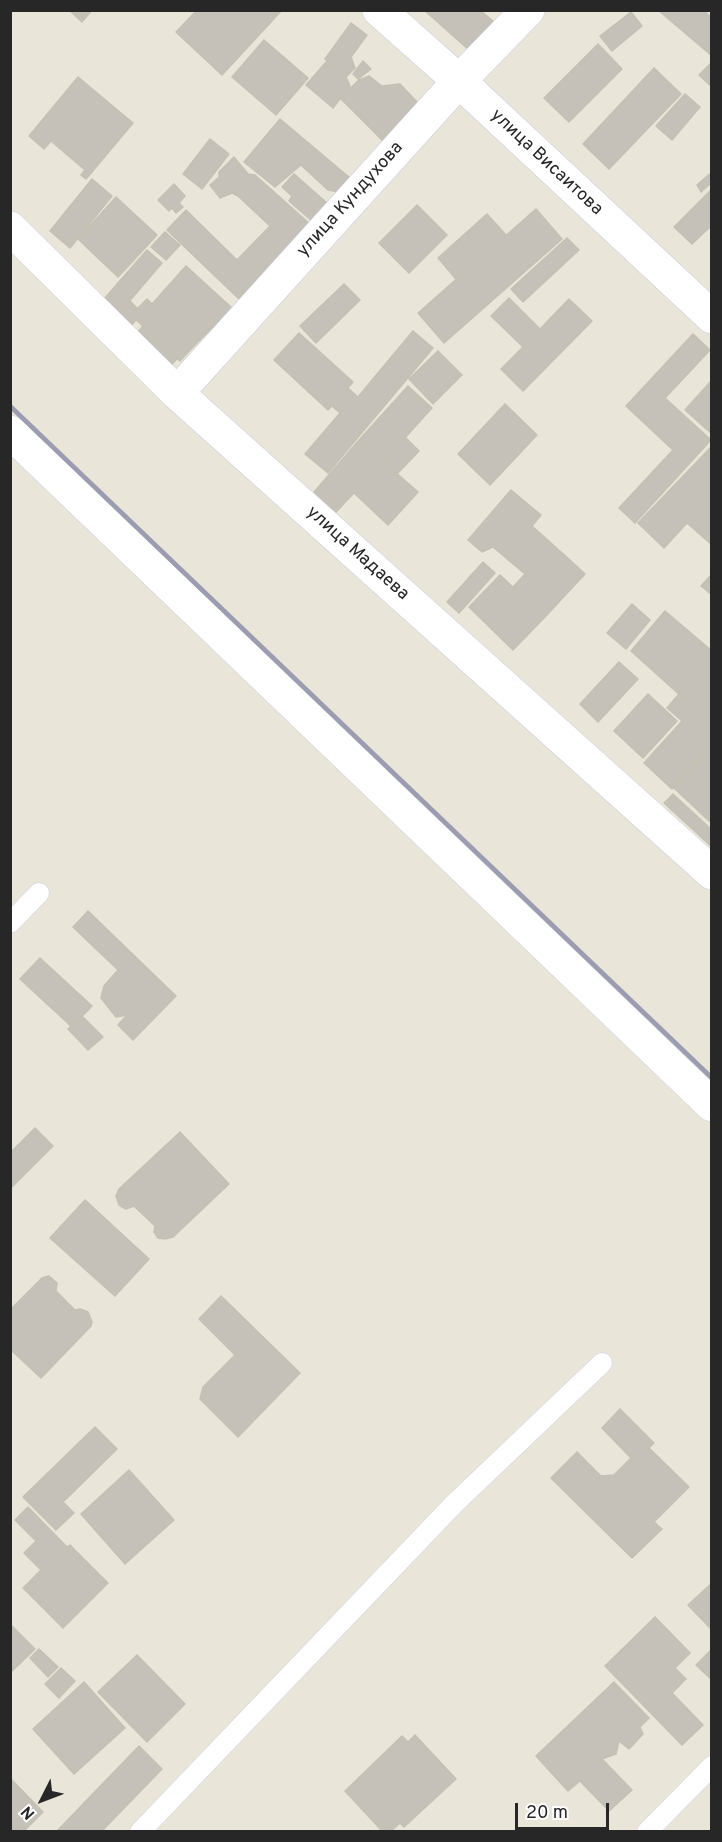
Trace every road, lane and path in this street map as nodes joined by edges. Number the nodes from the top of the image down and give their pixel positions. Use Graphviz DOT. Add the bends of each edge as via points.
graph roads {
  1 [pos="379,10"];
  2 [pos="528,10"];
  3 [pos="459,81"];
  4 [pos="10,228"];
  5 [pos="711,317"];
  6 [pos="177,393"];
  7 [pos="10,432"];
  8 [pos="711,873"];
  9 [pos="39,893"];
  10 [pos="10,923"];
  11 [pos="711,1105"];
  12 [pos="602,1364"];
  13 [pos="711,1766"];
  14 [pos="140,1832"];
  15 [pos="647,1832"];
  1 -- 3 [label="street, улица Висаитова"];
  2 -- 3 [label="street, улица Кундухова"];
  3 -- 5 [label="street, улица Висаитова"];
  3 -- 6 [label="street, улица Кундухова"];
  4 -- 6 [label="street, улица Мадаева"];
  6 -- 8 [label="street, улица Мадаева"];
  7 -- 11 [label="street"];
  9 -- 10 [label="lane"];
  12 -- 14 [label="lane" via="454,1504"];
  13 -- 15 [label="lane"];
}
